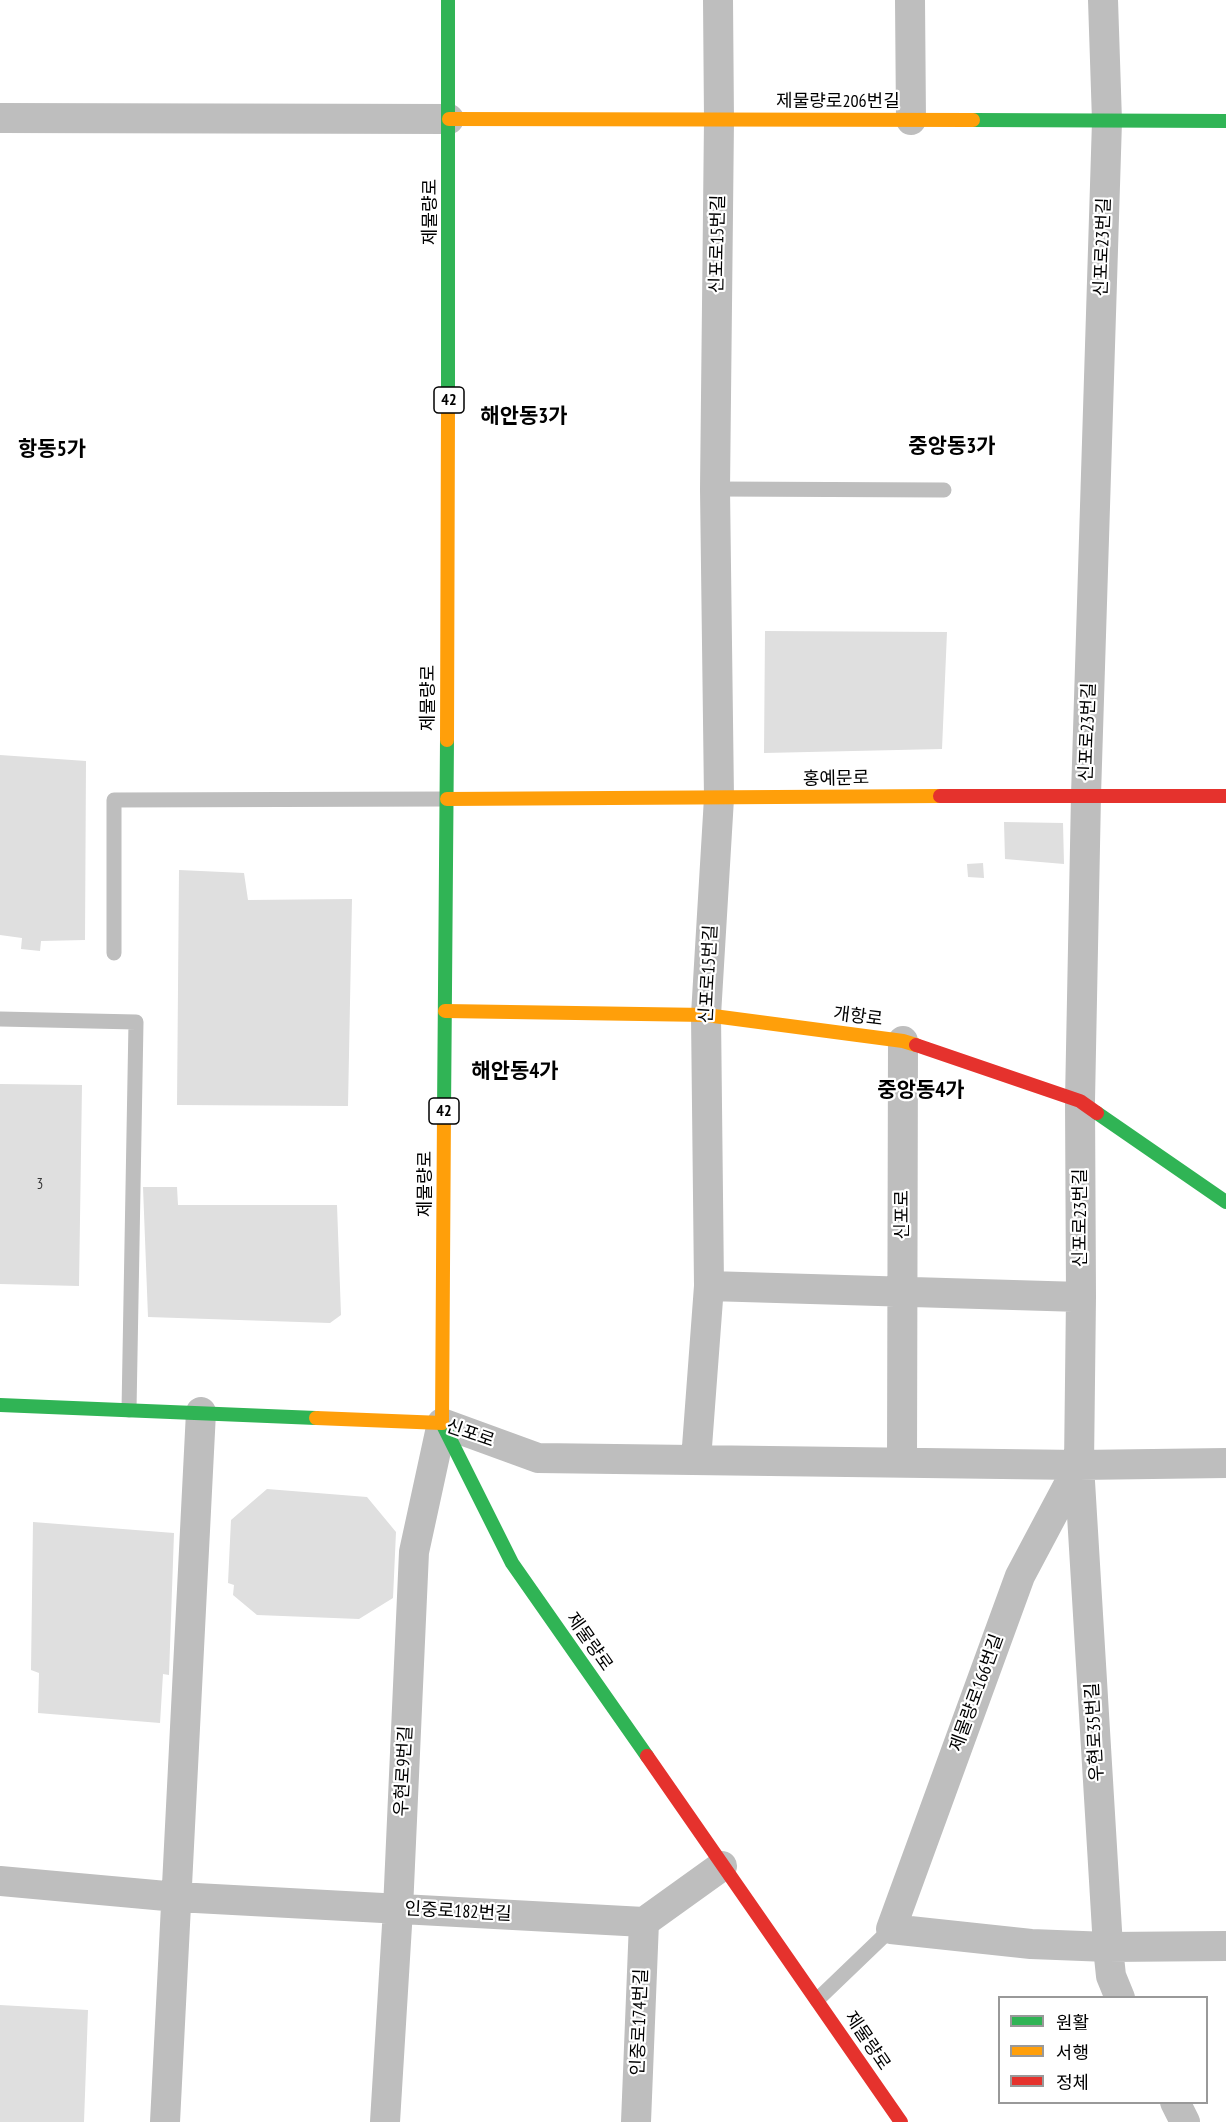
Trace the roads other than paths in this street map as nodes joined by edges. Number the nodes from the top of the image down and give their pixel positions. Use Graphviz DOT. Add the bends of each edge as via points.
graph roads {
  1 [pos="448,0"];
  2 [pos="718,0"];
  3 [pos="910,0"];
  4 [pos="1103,0"];
  5 [pos="0,118"];
  6 [pos="449,119"];
  7 [pos="719,120"];
  8 [pos="911,120"];
  9 [pos="1107,121"];
  10 [pos="1226,122"];
  11 [pos="715,489"];
  12 [pos="944,490"];
  13 [pos="1086,795"];
  14 [pos="1226,796"];
  15 [pos="719,798"];
  16 [pos="447,799"];
  17 [pos="114,953"];
  18 [pos="445,1011"];
  19 [pos="706,1015"];
  20 [pos="0,1019"];
  21 [pos="903,1041"];
  22 [pos="1080,1101"];
  23 [pos="1226,1202"];
  24 [pos="709,1286"];
  25 [pos="903,1291"];
  26 [pos="1081,1297"];
  27 [pos="0,1405"];
  28 [pos="129,1410"];
  29 [pos="201,1412"];
  30 [pos="442,1424"];
  31 [pos="696,1460"];
  32 [pos="902,1462"];
  33 [pos="1226,1463"];
  34 [pos="1079,1465"];
  35 [pos="722,1866"];
  36 [pos="0,1881"];
  37 [pos="177,1897"];
  38 [pos="398,1909"];
  39 [pos="644,1922"];
  40 [pos="891,1929"];
  41 [pos="1226,1946"];
  42 [pos="1108,1947"];
  43 [pos="1119,1996"];
  44 [pos="817,2000"];
  45 [pos="1176,2104"];
  46 [pos="896,2119"];
  47 [pos="165,2122"];
  48 [pos="385,2122"];
  49 [pos="636,2122"];
  50 [pos="1185,2122"];
  1 -- 6 [label="main road, 제물량로 / 42"];
  2 -- 7 [label="street, 신포로15번길"];
  3 -- 8 [label="street"];
  4 -- 9 [label="street, 신포로23번길"];
  5 -- 6 [label="street"];
  6 -- 7 [label="main road, 제물량로206번길"];
  6 -- 16 [label="main road, 제물량로 / 42"];
  7 -- 8 [label="main road, 제물량로206번길"];
  7 -- 11 [label="street, 신포로15번길"];
  8 -- 9 [label="main road, 제물량로206번길"];
  9 -- 10 [label="main road, 제물량로206번길"];
  9 -- 13 [label="street, 신포로23번길"];
  11 -- 12 [label="lane"];
  11 -- 15 [label="street, 신포로15번길"];
  13 -- 14 [label="main road, 홍예문로"];
  13 -- 15 [label="main road, 홍예문로"];
  13 -- 22 [label="street, 신포로23번길"];
  15 -- 16 [label="main road, 홍예문로"];
  15 -- 19 [label="street, 신포로15번길"];
  16 -- 17 [label="lane" via="114,800"];
  16 -- 18 [label="main road, 제물량로 / 42"];
  18 -- 19 [label="main road, 개항로"];
  18 -- 30 [label="main road, 제물량로 / 42"];
  19 -- 21 [label="main road, 개항로"];
  19 -- 24 [label="street, 신포로15번길"];
  20 -- 28 [label="lane" via="136,1022"];
  21 -- 22 [label="main road, 개항로"];
  21 -- 25 [label="street, 신포로"];
  22 -- 23 [label="main road, 개항로"];
  22 -- 26 [label="street, 신포로23번길"];
  24 -- 25 [label="street"];
  24 -- 31 [label="street, 신포로15번길"];
  25 -- 26 [label="street"];
  25 -- 32 [label="street, 신포로"];
  26 -- 34 [label="street, 신포로23번길"];
  27 -- 28 [label="main road, 신포로"];
  28 -- 29 [label="main road, 신포로"];
  29 -- 30 [label="main road, 신포로"];
  29 -- 37 [label="street"];
  30 -- 31 [label="street, 신포로" via="538,1458"];
  30 -- 35 [label="main road, 제물량로" via="512,1563"];
  30 -- 38 [label="street, 우현로9번길" via="414,1552"];
  31 -- 32 [label="street, 신포로"];
  32 -- 34 [label="street, 신포로"];
  33 -- 34 [label="street, 신포로"];
  34 -- 40 [label="street, 제물량로166번길" via="1020,1576"];
  34 -- 42 [label="street, 우현로35번길"];
  35 -- 39 [label="street"];
  35 -- 44 [label="main road, 제물량로"];
  36 -- 37 [label="street, 인중로182번길"];
  37 -- 38 [label="street, 인중로182번길"];
  37 -- 47 [label="street"];
  38 -- 39 [label="street, 인중로182번길"];
  38 -- 48 [label="street, 우현로9번길"];
  39 -- 49 [label="street, 인중로174번길"];
  40 -- 42 [label="street" via="1031,1944"];
  40 -- 44 [label="lane, 제물량로166번길"];
  41 -- 42 [label="street"];
  42 -- 43 [label="street, 우현로35번길" via="1111,1976"];
  44 -- 46 [label="main road, 제물량로"];
  45 -- 50 [label="street"];
}
